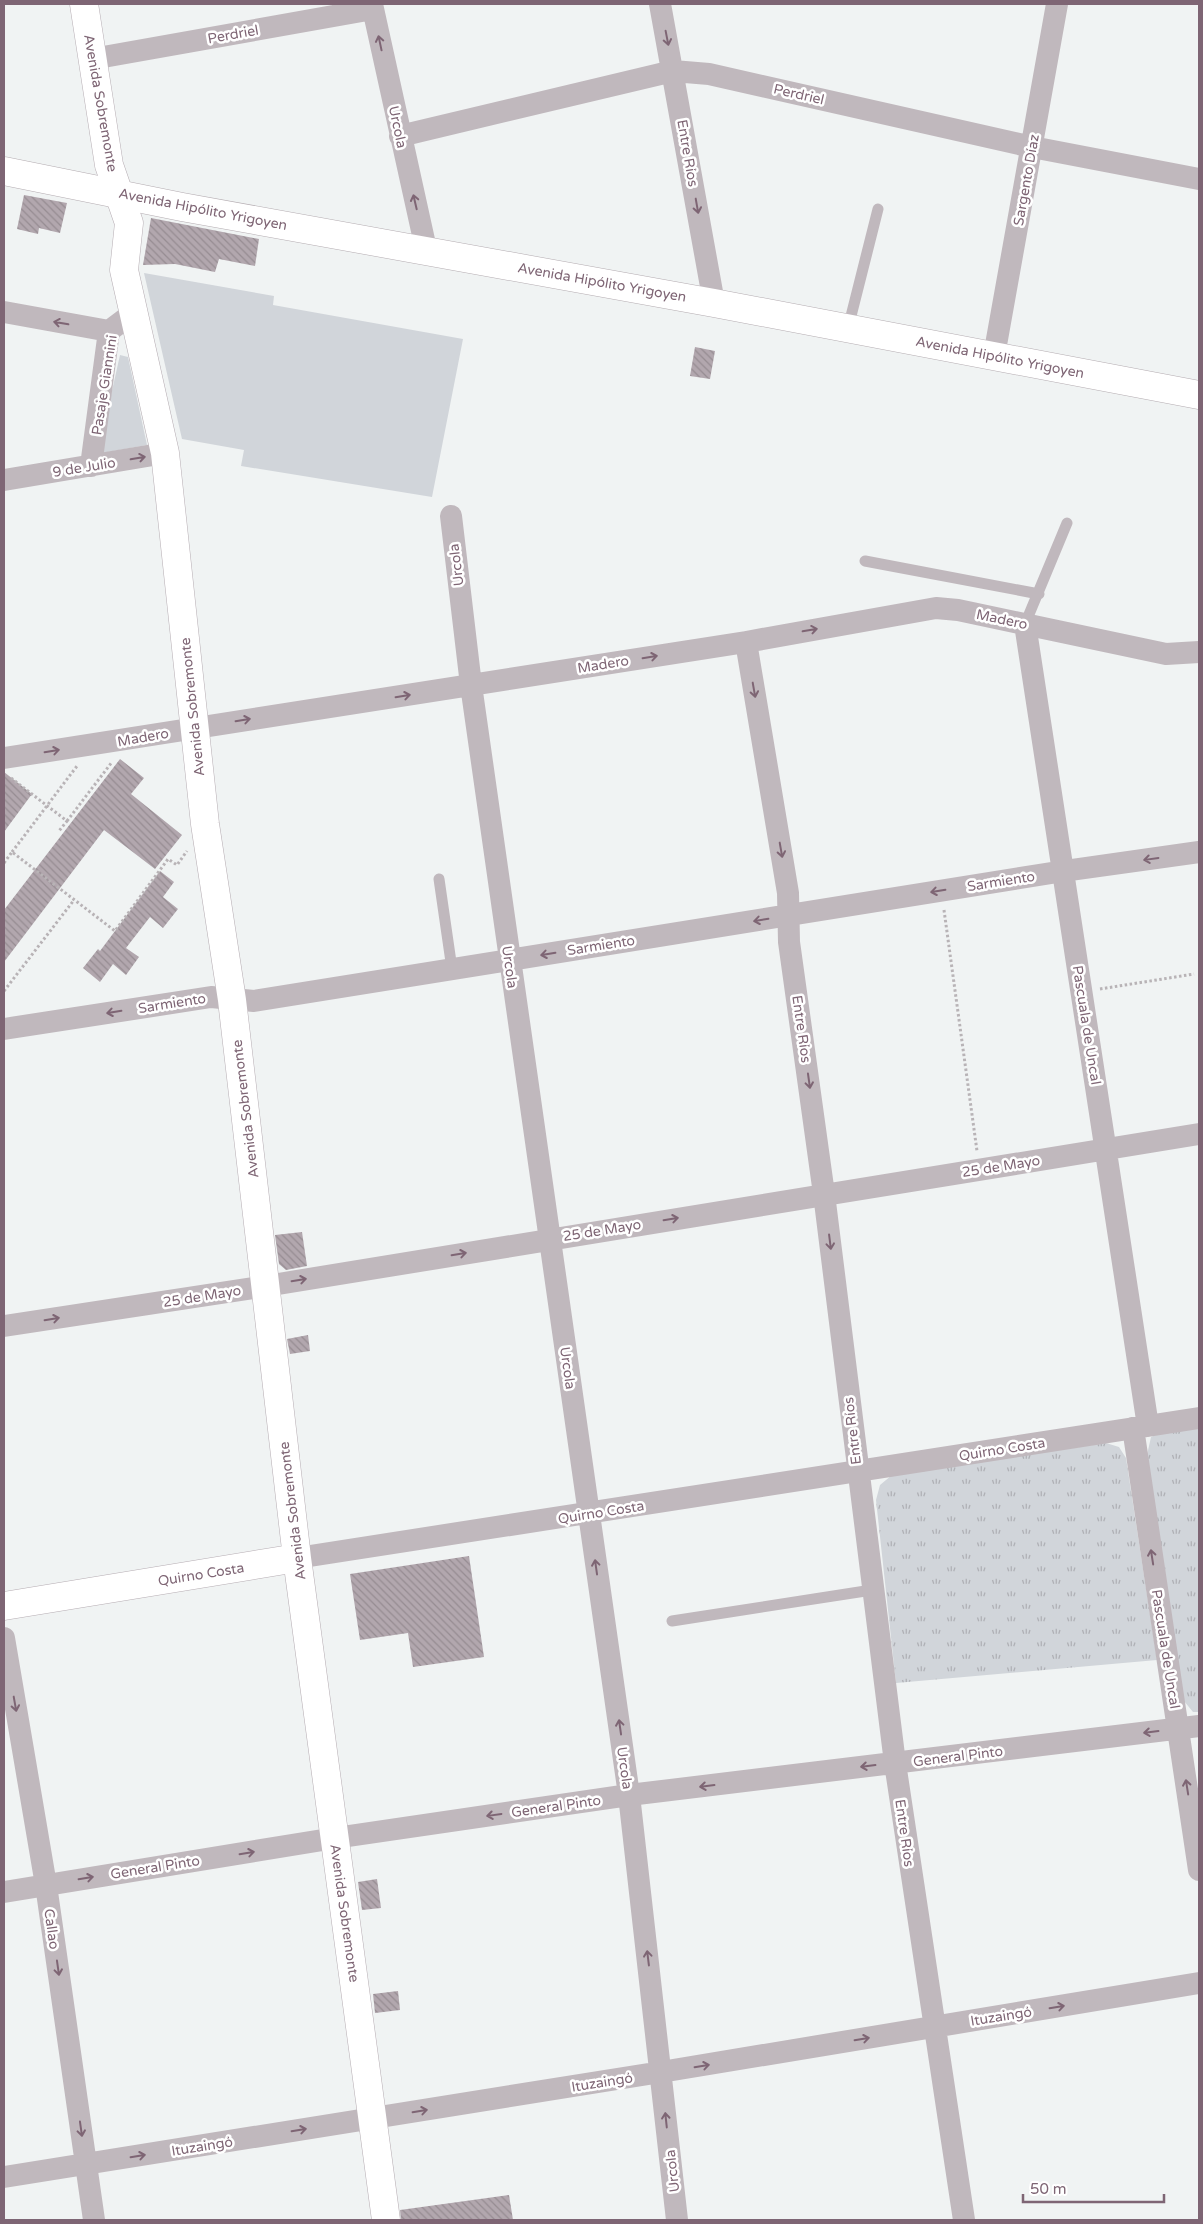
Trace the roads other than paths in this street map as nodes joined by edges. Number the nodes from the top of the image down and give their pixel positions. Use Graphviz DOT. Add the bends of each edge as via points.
graph roads {
  1 [pos="84,4"];
  2 [pos="660,4"];
  3 [pos="1057,4"];
  4 [pos="373,6"];
  5 [pos="92,59"];
  6 [pos="673,71"];
  7 [pos="400,136"];
  8 [pos="1032,147"];
  9 [pos="4,171"];
  10 [pos="1199,179"];
  11 [pos="118,192"];
  12 [pos="878,209"];
  13 [pos="426,249"];
  14 [pos="714,302"];
  15 [pos="4,312"];
  16 [pos="133,313"];
  17 [pos="848,328"];
  18 [pos="109,331"];
  19 [pos="994,356"];
  20 [pos="1199,395"];
  21 [pos="165,453"];
  22 [pos="91,466"];
  23 [pos="4,480"];
  24 [pos="451,516"];
  25 [pos="1067,523"];
  26 [pos="865,561"];
  27 [pos="1039,594"];
  28 [pos="1025,624"];
  29 [pos="746,642"];
  30 [pos="1199,652"];
  31 [pos="470,685"];
  32 [pos="194,728"];
  33 [pos="6,767"];
  34 [pos="1199,852"];
  35 [pos="1064,871"];
  36 [pos="439,879"];
  37 [pos="789,915"];
  38 [pos="509,960"];
  39 [pos="452,969"];
  40 [pos="232,1000"];
  41 [pos="4,1029"];
  42 [pos="1199,1134"];
  43 [pos="1106,1149"];
  44 [pos="824,1194"];
  45 [pos="549,1239"];
  46 [pos="266,1286"];
  47 [pos="4,1326"];
  48 [pos="1199,1418"];
  49 [pos="1140,1427"];
  50 [pos="857,1472"];
  51 [pos="589,1514"];
  52 [pos="297,1558"];
  53 [pos="872,1590"];
  54 [pos="4,1606"];
  55 [pos="672,1621"];
  56 [pos="4,1638"];
  57 [pos="1188,1727"];
  58 [pos="895,1763"];
  59 [pos="629,1795"];
  60 [pos="334,1838"];
  61 [pos="1199,1870"];
  62 [pos="46,1885"];
  63 [pos="4,1892"];
  64 [pos="1199,1983"];
  65 [pos="934,2027"];
  66 [pos="661,2072"];
  67 [pos="372,2118"];
  68 [pos="86,2164"];
  69 [pos="4,2177"];
  70 [pos="94,2220"];
  71 [pos="386,2220"];
  72 [pos="677,2220"];
  73 [pos="964,2220"];
  1 -- 5 [label="main road, Avenida Sobremonte"];
  2 -- 6 [label="street, Entre Ríos, one-way"];
  3 -- 8 [label="street, Sargento Díaz"];
  4 -- 5 [label="street, Perdriel"];
  7 -- 4 [label="street, Urcola, one-way"];
  5 -- 11 [label="main road, Avenida Sobremonte" via="109,165"];
  6 -- 7 [label="street, Perdriel"];
  6 -- 8 [label="street, Perdriel" via="709,74"];
  6 -- 14 [label="street, Entre Ríos, one-way"];
  13 -- 7 [label="street, Urcola, one-way"];
  8 -- 10 [label="street, Perdriel"];
  8 -- 19 [label="street, Sargento Díaz"];
  9 -- 11 [label="main road, Avenida Hipólito Yrigoyen"];
  11 -- 13 [label="main road, Avenida Hipólito Yrigoyen" via="182,207"];
  11 -- 16 [label="main road, Avenida Sobremonte" via="130,223 124,270"];
  12 -- 17 [label="lane"];
  13 -- 14 [label="main road, Avenida Hipólito Yrigoyen"];
  14 -- 17 [label="main road, Avenida Hipólito Yrigoyen"];
  18 -- 15 [label="street, one-way"];
  16 -- 18 [label="street, Pasaje Giannini"];
  16 -- 21 [label="main road, Avenida Sobremonte"];
  17 -- 19 [label="main road, Avenida Hipólito Yrigoyen"];
  18 -- 22 [label="street, Pasaje Giannini"];
  19 -- 20 [label="main road, Avenida Hipólito Yrigoyen"];
  22 -- 21 [label="street, 9 de Julio, one-way"];
  21 -- 32 [label="main road, Avenida Sobremonte"];
  22 -- 23 [label="street, 9 de Julio"];
  24 -- 31 [label="street, Urcola"];
  25 -- 27 [label="lane"];
  26 -- 27 [label="lane"];
  27 -- 28 [label="lane"];
  29 -- 28 [label="street, Madero, one-way" via="936,608"];
  28 -- 30 [label="street, Madero" via="1166,654"];
  28 -- 35 [label="street, Pascuala de Uncal"];
  31 -- 29 [label="street, Madero, one-way"];
  29 -- 37 [label="street, Entre Ríos, one-way"];
  32 -- 31 [label="street, Madero, one-way"];
  31 -- 38 [label="street, Urcola"];
  33 -- 32 [label="street, Madero, one-way" via="93,745"];
  32 -- 40 [label="main road, Avenida Sobremonte"];
  34 -- 35 [label="street, Sarmiento, one-way"];
  35 -- 37 [label="street, Sarmiento, one-way"];
  35 -- 43 [label="street, Pascuala de Uncal"];
  36 -- 39 [label="lane"];
  37 -- 38 [label="street, Sarmiento, one-way"];
  37 -- 44 [label="street, Entre Ríos, one-way"];
  38 -- 39 [label="street, Sarmiento"];
  38 -- 45 [label="street, Urcola"];
  39 -- 40 [label="street, Sarmiento" via="254,1001"];
  40 -- 41 [label="street, Sarmiento, one-way" via="211,996"];
  40 -- 46 [label="main road, Avenida Sobremonte"];
  42 -- 43 [label="street, 25 de Mayo"];
  43 -- 44 [label="street, 25 de Mayo"];
  43 -- 49 [label="street, Pascuala de Uncal"];
  45 -- 44 [label="street, 25 de Mayo, one-way"];
  44 -- 50 [label="street, Entre Ríos, one-way"];
  46 -- 45 [label="street, 25 de Mayo, one-way"];
  45 -- 51 [label="street, Urcola"];
  47 -- 46 [label="street, 25 de Mayo, one-way"];
  46 -- 52 [label="main road, Avenida Sobremonte"];
  48 -- 49 [label="street, Quirno Costa"];
  49 -- 50 [label="street, Quirno Costa"];
  57 -- 49 [label="street, Pascuala de Uncal, one-way"];
  50 -- 51 [label="street, Quirno Costa"];
  50 -- 53 [label="street, Entre Ríos"];
  51 -- 52 [label="street, Quirno Costa"];
  59 -- 51 [label="street, Urcola, one-way"];
  52 -- 54 [label="main road, Quirno Costa"];
  52 -- 60 [label="main road, Avenida Sobremonte"];
  53 -- 55 [label="lane"];
  53 -- 58 [label="street, Entre Ríos"];
  56 -- 62 [label="street, Callao, one-way"];
  57 -- 58 [label="street, General Pinto, one-way"];
  61 -- 57 [label="street, Pascuala de Uncal, one-way"];
  58 -- 59 [label="street, General Pinto, one-way"];
  58 -- 65 [label="street, Entre Ríos"];
  59 -- 60 [label="street, General Pinto, one-way"];
  66 -- 59 [label="street, Urcola, one-way"];
  62 -- 60 [label="street, General Pinto, one-way"];
  60 -- 67 [label="main road, Avenida Sobremonte"];
  62 -- 63 [label="street, General Pinto"];
  62 -- 68 [label="street, Callao, one-way"];
  65 -- 64 [label="street, Ituzaingó, one-way"];
  66 -- 65 [label="street, Ituzaingó, one-way"];
  65 -- 73 [label="street, Entre Ríos"];
  67 -- 66 [label="street, Ituzaingó, one-way"];
  72 -- 66 [label="street, Urcola, one-way"];
  68 -- 67 [label="street, Ituzaingó, one-way"];
  67 -- 71 [label="main road, Avenida Sobremonte"];
  68 -- 69 [label="street, Ituzaingó"];
  68 -- 70 [label="street, Callao"];
}
